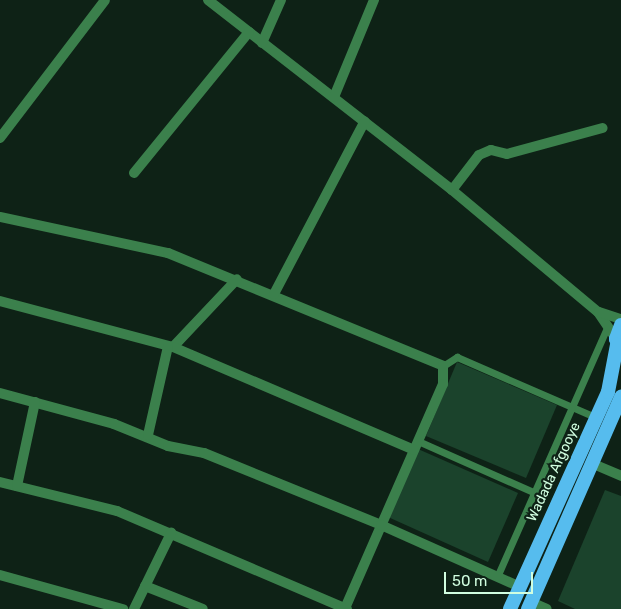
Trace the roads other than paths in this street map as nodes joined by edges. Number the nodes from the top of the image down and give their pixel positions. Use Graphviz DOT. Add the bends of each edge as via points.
graph roads {
  1 [pos="105,0"];
  2 [pos="208,0"];
  3 [pos="281,0"];
  4 [pos="374,0"];
  5 [pos="249,32"];
  6 [pos="262,43"];
  7 [pos="334,97"];
  8 [pos="365,121"];
  9 [pos="603,128"];
  10 [pos="0,138"];
  11 [pos="134,173"];
  12 [pos="452,190"];
  13 [pos="0,216"];
  14 [pos="237,279"];
  15 [pos="274,294"];
  16 [pos="0,302"];
  17 [pos="598,312"];
  18 [pos="621,319"];
  19 [pos="617,337"];
  20 [pos="170,347"];
  21 [pos="443,366"];
  22 [pos="0,393"];
  23 [pos="621,397"];
  24 [pos="35,402"];
  25 [pos="570,405"];
  26 [pos="597,419"];
  27 [pos="148,435"];
  28 [pos="416,446"];
  29 [pos="591,463"];
  30 [pos="621,476"];
  31 [pos="0,482"];
  32 [pos="17,486"];
  33 [pos="533,492"];
  34 [pos="381,525"];
  35 [pos="171,533"];
  36 [pos="0,575"];
  37 [pos="497,577"];
  38 [pos="146,586"];
  39 [pos="520,587"];
  40 [pos="529,606"];
  41 [pos="346,608"];
  42 [pos="123,609"];
  43 [pos="134,609"];
  44 [pos="202,609"];
  45 [pos="510,609"];
  46 [pos="546,609"];
  1 -- 10 [label="street"];
  2 -- 5 [label="street"];
  3 -- 6 [label="street"];
  4 -- 7 [label="street"];
  5 -- 6 [label="street"];
  5 -- 11 [label="street"];
  6 -- 7 [label="street"];
  7 -- 8 [label="street"];
  8 -- 12 [label="street"];
  8 -- 15 [label="street"];
  9 -- 12 [label="street" via="507,154 491,150 479,155"];
  12 -- 17 [label="street"];
  13 -- 14 [label="street" via="168,253"];
  14 -- 15 [label="street"];
  14 -- 20 [label="street"];
  15 -- 21 [label="street" via="283,301"];
  16 -- 20 [label="street"];
  17 -- 18 [label="street"];
  17 -- 19 [label="street"];
  19 -- 25 [label="lane"];
  19 -- 26 [label="highway, Wadada Afgooye" via="608,392"];
  20 -- 27 [label="street"];
  20 -- 28 [label="street"];
  21 -- 25 [label="lane" via="457,357"];
  21 -- 28 [label="street" via="443,384"];
  22 -- 24 [label="street"];
  23 -- 29 [label="highway"];
  24 -- 27 [label="street"];
  24 -- 32 [label="street"];
  25 -- 26 [label="lane"];
  25 -- 33 [label="lane"];
  26 -- 39 [label="highway, Wadada Afgooye"];
  27 -- 34 [label="street" via="168,446 204,453"];
  28 -- 33 [label="lane"];
  28 -- 34 [label="street"];
  29 -- 30 [label="street"];
  29 -- 40 [label="highway"];
  31 -- 32 [label="street"];
  32 -- 35 [label="street" via="117,511"];
  33 -- 37 [label="lane"];
  34 -- 37 [label="street"];
  34 -- 41 [label="street"];
  35 -- 38 [label="street"];
  35 -- 41 [label="street"];
  36 -- 42 [label="street"];
  37 -- 39 [label="street"];
  38 -- 43 [label="street"];
  38 -- 44 [label="street"];
  39 -- 45 [label="highway, Wadada Afgooye"];
  40 -- 46 [label="street"];
}
